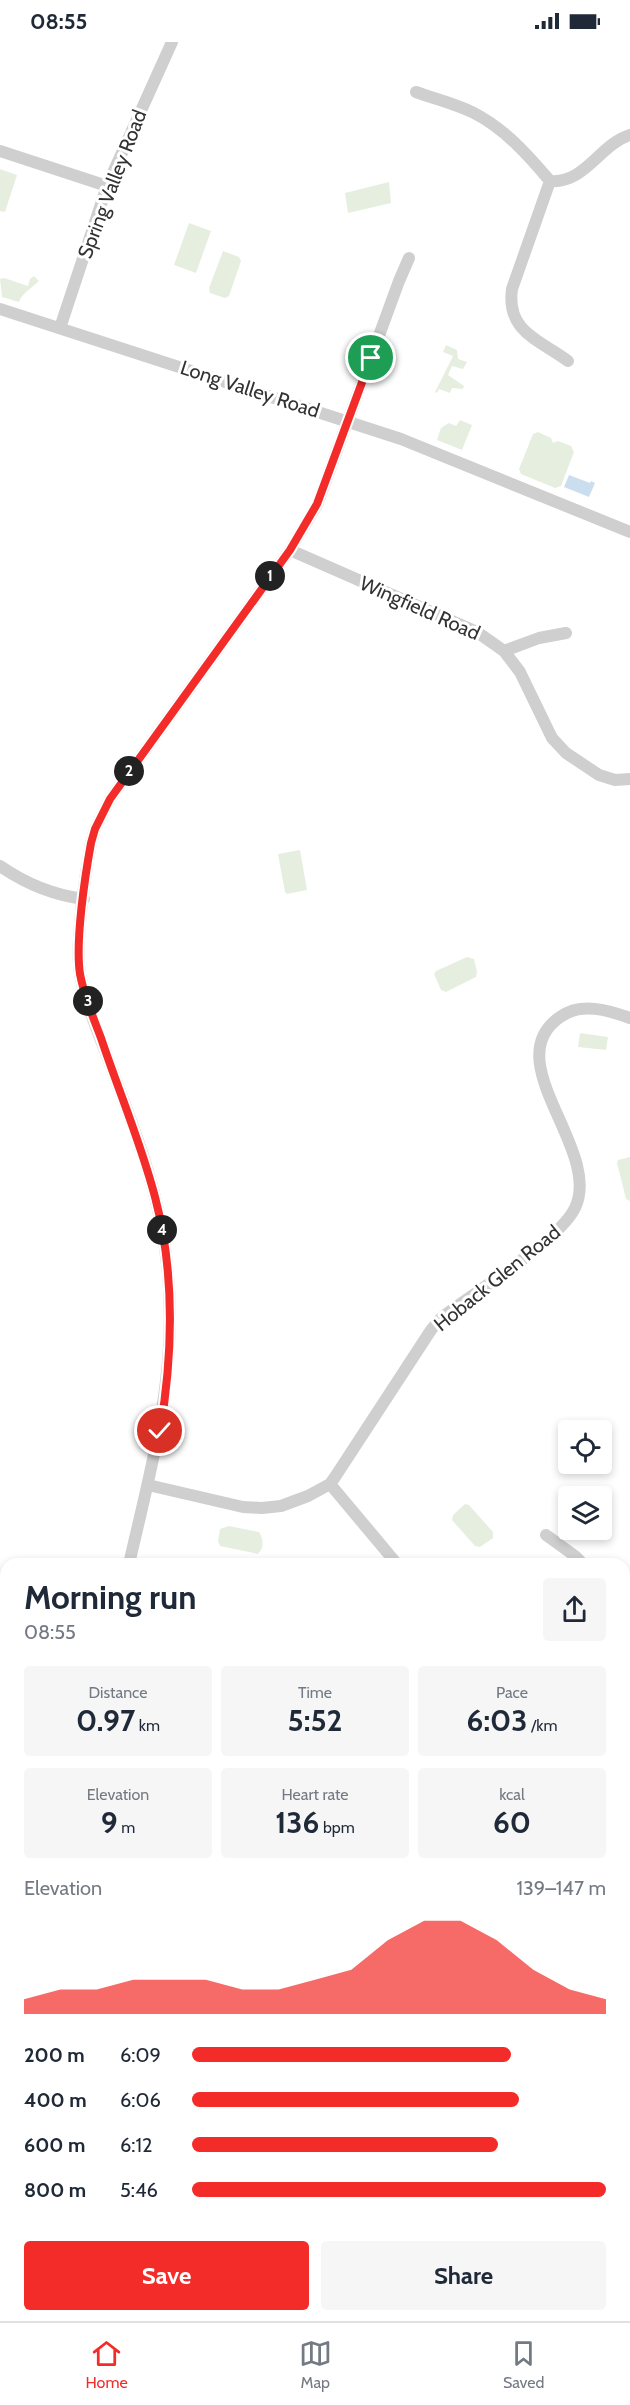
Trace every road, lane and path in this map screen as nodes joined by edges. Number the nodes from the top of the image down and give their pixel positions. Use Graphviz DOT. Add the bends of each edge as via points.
graph roads {
  1 [pos="172,42"];
  2 [pos="416,92"];
  3 [pos="630,135"];
  4 [pos="0,151"];
  5 [pos="550,181"];
  6 [pos="107,186"];
  7 [pos="409,258"];
  8 [pos="0,309"];
  9 [pos="60,328"];
  10 [pos="568,362"];
  11 [pos="349,421"];
  12 [pos="630,532"];
  13 [pos="290,550"];
  14 [pos="566,633"];
  15 [pos="504,651"];
  16 [pos="630,779"];
  17 [pos="0,866"];
  18 [pos="84,899"];
  19 [pos="630,1018"];
  20 [pos="330,1484"];
  21 [pos="148,1485"];
  22 [pos="546,1535"];
  23 [pos="130,1558"];
  24 [pos="392,1558"];
  25 [pos="577,1558"];
  1 -- 6 [label="street, Spring Valley Road"];
  2 -- 5 [label="street" via="474,113 504,133"];
  3 -- 5 [label="street" via="577,175"];
  4 -- 6 [label="street"];
  5 -- 10 [label="street" via="510,303 519,327"];
  6 -- 9 [label="street, Spring Valley Road"];
  7 -- 11 [label="street"];
  8 -- 9 [label="street, Long Valley Road"];
  9 -- 11 [label="street, Long Valley Road"];
  11 -- 12 [label="street, Long Valley Road" via="421,446"];
  11 -- 13 [label="street" via="317,504"];
  13 -- 15 [label="street, Wingfield Road" via="468,627"];
  13 -- 18 [label="street" via="102,811 91,843"];
  14 -- 15 [label="street"];
  15 -- 16 [label="street, Wingfield Road" via="520,672 552,738 566,753 599,775"];
  17 -- 18 [label="street" via="37,888"];
  18 -- 21 [label="street" via="79,949 84,990 142,1152 156,1199 166,1257 170,1315 168,1378"];
  19 -- 20 [label="street, Hoback Glen Road" via="593,1008 579,1009 554,1021 543,1035 539,1053 541,1072 575,1157 580,1181 576,1208 544,1242 441,1318"];
  20 -- 21 [label="street, Hoback Glen Road" via="295,1502 262,1508"];
  20 -- 24 [label="street"];
  21 -- 23 [label="street"];
  22 -- 25 [label="street"];
}
